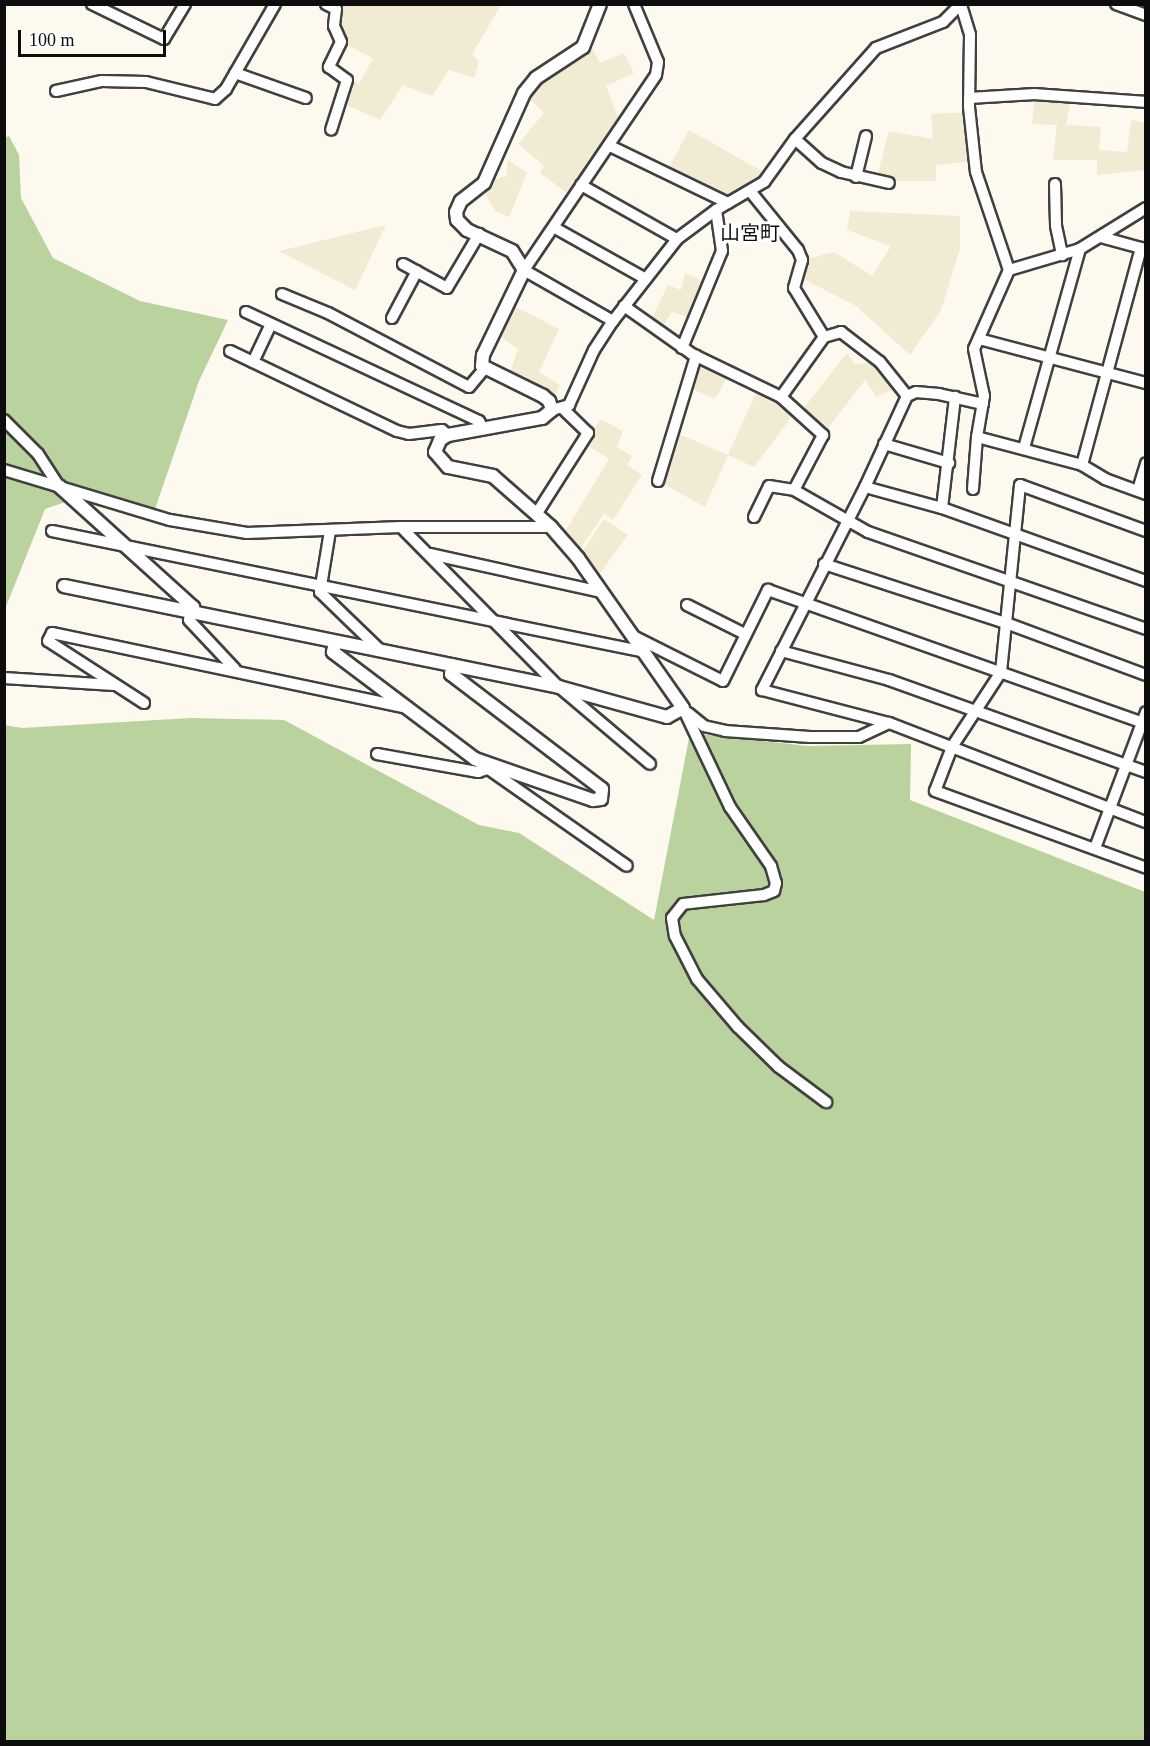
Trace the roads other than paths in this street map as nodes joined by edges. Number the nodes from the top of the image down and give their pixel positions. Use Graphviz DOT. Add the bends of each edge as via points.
graph roads {
  1 [pos="92,4"];
  2 [pos="185,4"];
  3 [pos="275,4"];
  4 [pos="326,4"];
  5 [pos="600,4"];
  6 [pos="634,4"];
  7 [pos="1116,4"];
  8 [pos="961,5"];
  9 [pos="340,9"];
  10 [pos="1146,15"];
  11 [pos="235,73"];
  12 [pos="56,91"];
  13 [pos="306,98"];
  14 [pos="969,98"];
  15 [pos="1146,102"];
  16 [pos="331,130"];
  17 [pos="866,136"];
  18 [pos="795,139"];
  19 [pos="610,146"];
  20 [pos="856,177"];
  21 [pos="889,183"];
  22 [pos="1055,184"];
  23 [pos="581,185"];
  24 [pos="750,191"];
  25 [pos="728,203"];
  26 [pos="1146,207"];
  27 [pos="716,210"];
  28 [pos="555,228"];
  29 [pos="479,234"];
  30 [pos="1101,237"];
  31 [pos="677,239"];
  32 [pos="1080,249"];
  33 [pos="1062,255"];
  34 [pos="403,264"];
  35 [pos="525,270"];
  36 [pos="1009,270"];
  37 [pos="417,271"];
  38 [pos="646,279"];
  39 [pos="282,294"];
  40 [pos="624,306"];
  41 [pos="246,312"];
  42 [pos="392,318"];
  43 [pos="613,321"];
  44 [pos="271,324"];
  45 [pos="824,337"];
  46 [pos="979,339"];
  47 [pos="682,348"];
  48 [pos="230,351"];
  49 [pos="696,356"];
  50 [pos="1049,358"];
  51 [pos="253,362"];
  52 [pos="484,369"];
  53 [pos="1107,373"];
  54 [pos="1146,383"];
  55 [pos="907,396"];
  56 [pos="781,397"];
  57 [pos="955,397"];
  58 [pos="983,404"];
  59 [pos="557,410"];
  60 [pos="4,420"];
  61 [pos="483,429"];
  62 [pos="448,435"];
  63 [pos="977,437"];
  64 [pos="884,444"];
  65 [pos="1024,448"];
  66 [pos="949,463"];
  67 [pos="1146,463"];
  68 [pos="1082,465"];
  69 [pos="4,470"];
  70 [pos="658,481"];
  71 [pos="59,486"];
  72 [pos="865,487"];
  73 [pos="973,489"];
  74 [pos="794,490"];
  75 [pos="1142,492"];
  76 [pos="942,508"];
  77 [pos="537,513"];
  78 [pos="754,517"];
  79 [pos="846,523"];
  80 [pos="401,527"];
  81 [pos="552,527"];
  82 [pos="52,531"];
  83 [pos="330,531"];
  84 [pos="1146,531"];
  85 [pos="1015,534"];
  86 [pos="129,549"];
  87 [pos="430,554"];
  88 [pos="824,564"];
  89 [pos="1010,581"];
  90 [pos="1146,581"];
  91 [pos="64,586"];
  92 [pos="321,586"];
  93 [pos="602,592"];
  94 [pos="804,604"];
  95 [pos="687,605"];
  96 [pos="191,613"];
  97 [pos="494,620"];
  98 [pos="1006,623"];
  99 [pos="1146,629"];
  100 [pos="746,634"];
  101 [pos="635,638"];
  102 [pos="335,642"];
  103 [pos="381,651"];
  104 [pos="781,651"];
  105 [pos="645,652"];
  106 [pos="453,665"];
  107 [pos="235,669"];
  108 [pos="1000,672"];
  109 [pos="1146,675"];
  110 [pos="4,678"];
  111 [pos="117,685"];
  112 [pos="559,687"];
  113 [pos="144,703"];
  114 [pos="408,708"];
  115 [pos="683,708"];
  116 [pos="978,711"];
  117 [pos="1144,719"];
  118 [pos="889,723"];
  119 [pos="952,747"];
  120 [pos="377,754"];
  121 [pos="475,759"];
  122 [pos="650,764"];
  123 [pos="1126,765"];
  124 [pos="488,769"];
  125 [pos="1146,772"];
  126 [pos="1111,809"];
  127 [pos="1146,822"];
  128 [pos="1095,848"];
  129 [pos="627,866"];
  130 [pos="1146,868"];
  131 [pos="826,1102"];
  1 -- 2 [label="street" via="164,39"];
  3 -- 11 [label="street"];
  4 -- 9 [label="street"];
  5 -- 29 [label="street" via="583,47 529,85 484,183 458,206 457,220"];
  6 -- 19 [label="street" via="657,68"];
  7 -- 10 [label="street"];
  8 -- 14 [label="street" via="970,35"];
  8 -- 18 [label="street" via="943,22 876,48"];
  9 -- 16 [label="street" via="334,26 341,42 329,68 347,80"];
  11 -- 12 [label="street" via="222,96 215,99 146,82 102,81"];
  11 -- 13 [label="street"];
  14 -- 15 [label="street" via="1035,94"];
  14 -- 36 [label="street" via="976,172"];
  17 -- 20 [label="street"];
  18 -- 20 [label="street" via="822,163"];
  18 -- 24 [label="street" via="764,182"];
  19 -- 23 [label="street"];
  19 -- 25 [label="street"];
  20 -- 21 [label="street"];
  22 -- 33 [label="street" via="1056,226"];
  23 -- 28 [label="street"];
  23 -- 31 [label="street"];
  24 -- 25 [label="street"];
  24 -- 45 [label="street" via="798,250 802,260 794,288"];
  25 -- 27 [label="street"];
  26 -- 30 [label="street"];
  27 -- 31 [label="street"];
  27 -- 47 [label="street" via="722,251"];
  28 -- 35 [label="street"];
  28 -- 38 [label="street"];
  29 -- 35 [label="street" via="512,251"];
  29 -- 37 [label="street" via="447,288"];
  30 -- 32 [label="street"];
  30 -- 53 [label="street" via="1141,248"];
  31 -- 38 [label="street"];
  32 -- 33 [label="street"];
  32 -- 50 [label="street"];
  33 -- 36 [label="street"];
  34 -- 37 [label="street"];
  35 -- 43 [label="street"];
  35 -- 52 [label="street" via="483,355"];
  36 -- 46 [label="street"];
  37 -- 42 [label="street"];
  38 -- 40 [label="street"];
  39 -- 52 [label="street" via="328,313 469,387"];
  40 -- 43 [label="street"];
  40 -- 47 [label="street"];
  41 -- 44 [label="street"];
  43 -- 59 [label="street" via="594,350 569,405"];
  44 -- 51 [label="street"];
  44 -- 61 [label="street" via="480,420"];
  45 -- 55 [label="street" via="841,332 880,362"];
  45 -- 56 [label="street"];
  46 -- 50 [label="street"];
  46 -- 58 [label="street" via="974,349"];
  47 -- 49 [label="street"];
  48 -- 51 [label="street"];
  49 -- 56 [label="street"];
  49 -- 70 [label="street"];
  50 -- 53 [label="street"];
  50 -- 65 [label="street"];
  51 -- 62 [label="street" via="397,431 409,434 442,430"];
  52 -- 59 [label="street" via="543,396"];
  53 -- 54 [label="street"];
  53 -- 68 [label="street"];
  55 -- 57 [label="street" via="916,392"];
  55 -- 64 [label="street"];
  56 -- 74 [label="street" via="823,435"];
  57 -- 58 [label="street"];
  57 -- 66 [label="street"];
  58 -- 63 [label="street"];
  59 -- 61 [label="street" via="542,418"];
  59 -- 77 [label="street" via="588,433"];
  60 -- 71 [label="street" via="38,454"];
  61 -- 62 [label="street"];
  62 -- 77 [label="street" via="436,445 442,464 493,476"];
  63 -- 65 [label="street"];
  63 -- 73 [label="street"];
  64 -- 66 [label="street"];
  64 -- 72 [label="street"];
  65 -- 68 [label="street"];
  66 -- 76 [label="street"];
  67 -- 75 [label="street"];
  68 -- 75 [label="street" via="1105,479"];
  69 -- 71 [label="street"];
  71 -- 83 [label="street" via="195,526 246,533"];
  71 -- 86 [label="street"];
  72 -- 76 [label="street"];
  72 -- 79 [label="street"];
  74 -- 78 [label="street" via="769,486"];
  74 -- 79 [label="street"];
  76 -- 85 [label="street"];
  77 -- 81 [label="street"];
  79 -- 88 [label="street"];
  79 -- 89 [label="street"];
  80 -- 81 [label="street"];
  80 -- 83 [label="street"];
  80 -- 87 [label="street"];
  81 -- 93 [label="street"];
  82 -- 86 [label="street"];
  83 -- 92 [label="street"];
  84 -- 85 [label="street" via="1020,485"];
  85 -- 89 [label="street"];
  85 -- 90 [label="street"];
  86 -- 92 [label="street"];
  86 -- 96 [label="street" via="193,607"];
  87 -- 93 [label="street"];
  87 -- 97 [label="street"];
  88 -- 94 [label="street"];
  88 -- 98 [label="street"];
  89 -- 98 [label="street"];
  89 -- 99 [label="street"];
  91 -- 96 [label="street"];
  92 -- 97 [label="street"];
  92 -- 103 [label="street" via="320,592"];
  93 -- 101 [label="street"];
  94 -- 100 [label="street" via="768,590"];
  94 -- 104 [label="street"];
  94 -- 108 [label="street"];
  95 -- 100 [label="street"];
  96 -- 102 [label="street"];
  96 -- 107 [label="street" via="189,620"];
  97 -- 105 [label="street"];
  97 -- 112 [label="street"];
  98 -- 108 [label="street"];
  98 -- 109 [label="street"];
  100 -- 101 [label="street" via="723,681"];
  101 -- 105 [label="street"];
  102 -- 103 [label="street"];
  102 -- 114 [label="street" via="333,652"];
  103 -- 106 [label="street"];
  104 -- 116 [label="street" via="889,680"];
  104 -- 118 [label="street" via="762,690"];
  105 -- 115 [label="street"];
  106 -- 112 [label="street"];
  106 -- 121 [label="street" via="451,674 602,789 603,795 594,800"];
  107 -- 111 [label="street" via="52,633 48,642"];
  107 -- 114 [label="street"];
  108 -- 116 [label="street"];
  108 -- 117 [label="street"];
  110 -- 111 [label="street"];
  111 -- 113 [label="street"];
  112 -- 115 [label="street" via="667,717"];
  112 -- 122 [label="street"];
  114 -- 121 [label="street"];
  115 -- 118 [label="street" via="704,726 725,731 860,737"];
  115 -- 131 [label="street" via="730,807 771,866 776,883 774,891 764,895 683,904 672,918 675,936 697,979 738,1027 779,1067"];
  116 -- 119 [label="street"];
  116 -- 123 [label="street"];
  117 -- 123 [label="street"];
  118 -- 119 [label="street"];
  119 -- 126 [label="street"];
  119 -- 128 [label="street" via="936,791"];
  120 -- 124 [label="street" via="477,772"];
  121 -- 124 [label="street"];
  123 -- 125 [label="street"];
  123 -- 126 [label="street"];
  124 -- 129 [label="street"];
  126 -- 127 [label="street"];
  126 -- 128 [label="street"];
  128 -- 130 [label="street"];
}
